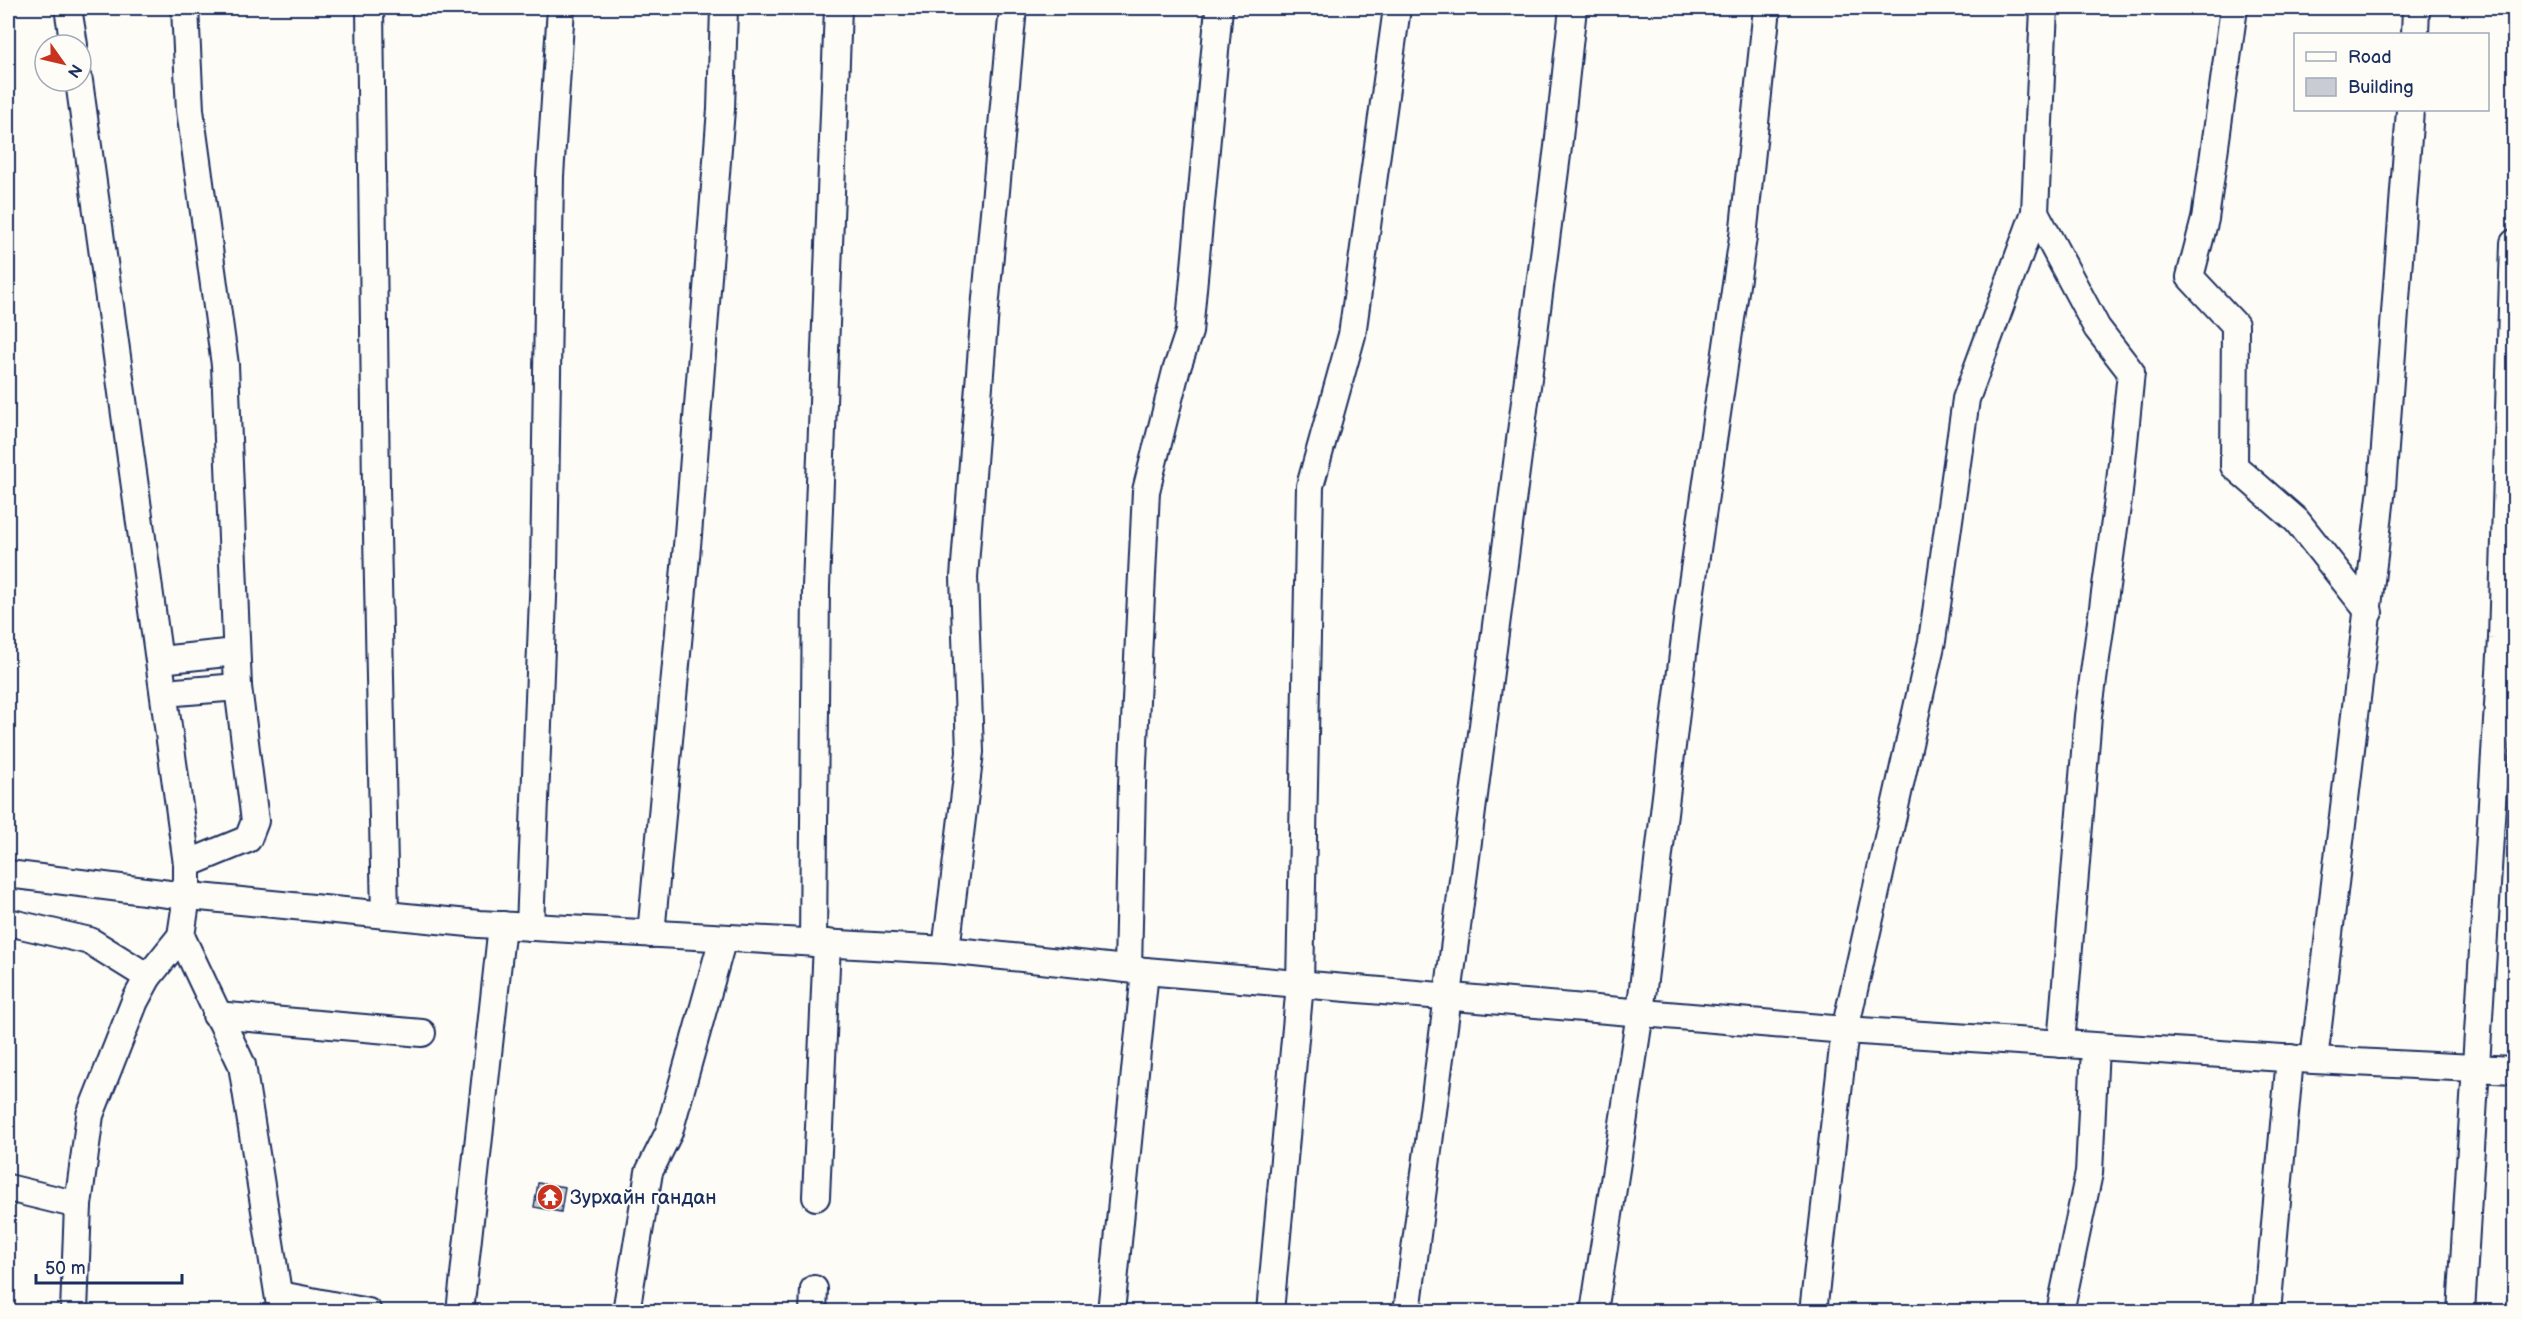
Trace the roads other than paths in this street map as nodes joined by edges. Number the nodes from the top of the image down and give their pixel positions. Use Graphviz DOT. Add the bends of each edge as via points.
graph roads {
  1 [pos="68,8"];
  2 [pos="185,8"];
  3 [pos="370,8"];
  4 [pos="561,8"];
  5 [pos="724,8"];
  6 [pos="838,8"];
  7 [pos="1013,8"];
  8 [pos="1219,8"];
  9 [pos="1397,8"];
  10 [pos="1573,8"];
  11 [pos="1767,8"];
  12 [pos="2044,8"];
  13 [pos="2234,8"];
  14 [pos="2416,8"];
  15 [pos="72,33"];
  16 [pos="2415,33"];
  17 [pos="81,93"];
  18 [pos="2410,111"];
  19 [pos="2035,212"];
  20 [pos="2514,243"];
  21 [pos="2369,612"];
  22 [pos="236,652"];
  23 [pos="160,660"];
  24 [pos="238,687"];
  25 [pos="164,693"];
  26 [pos="188,864"];
  27 [pos="8,874"];
  28 [pos="187,896"];
  29 [pos="385,915"];
  30 [pos="8,922"];
  31 [pos="502,925"];
  32 [pos="530,927"];
  33 [pos="651,934"];
  34 [pos="181,936"];
  35 [pos="723,938"];
  36 [pos="820,943"];
  37 [pos="946,950"];
  38 [pos="1136,970"];
  39 [pos="148,977"];
  40 [pos="1300,984"];
  41 [pos="1449,997"];
  42 [pos="1640,1013"];
  43 [pos="216,1015"];
  44 [pos="1845,1030"];
  45 [pos="422,1033"];
  46 [pos="2061,1044"];
  47 [pos="2095,1047"];
  48 [pos="2302,1059"];
  49 [pos="2476,1069"];
  50 [pos="2514,1070"];
  51 [pos="8,1188"];
  52 [pos="816,1197"];
  53 [pos="78,1205"];
  54 [pos="280,1303"];
  55 [pos="74,1311"];
  56 [pos="368,1311"];
  57 [pos="460,1311"];
  58 [pos="626,1311"];
  59 [pos="1111,1311"];
  60 [pos="1270,1311"];
  61 [pos="1407,1311"];
  62 [pos="1594,1311"];
  63 [pos="1813,1311"];
  64 [pos="2060,1311"];
  65 [pos="2268,1311"];
  66 [pos="2461,1311"];
  1 -- 15 [label="street"];
  2 -- 22 [label="street" via="190,110 225,365"];
  3 -- 29 [label="street"];
  4 -- 32 [label="street" via="550,176 544,572"];
  5 -- 33 [label="street" via="721,109 690,512"];
  6 -- 36 [label="street" via="816,587"];
  7 -- 37 [label="street" via="964,577 970,752"];
  8 -- 38 [label="street" via="1189,332 1146,491 1132,784"];
  9 -- 40 [label="street" via="1352,335 1310,486"];
  10 -- 41 [label="street"];
  11 -- 42 [label="street" via="1743,237 1689,604"];
  12 -- 19 [label="street"];
  13 -- 21 [label="street" via="2205,219 2190,277 2235,325 2234,466 2297,521"];
  14 -- 16 [label="street"];
  17 -- 23 [label="street"];
  18 -- 21 [label="street"];
  19 -- 44 [label="street" via="1966,399 1932,641"];
  19 -- 46 [label="street" via="2097,328 2131,372 2088,716"];
  20 -- 49 [label="street" via="2502,639"];
  21 -- 48 [label="street"];
  22 -- 23 [label="street"];
  22 -- 24 [label="street"];
  23 -- 25 [label="street"];
  24 -- 25 [label="street"];
  24 -- 26 [label="street" via="255,821 248,839"];
  25 -- 26 [label="street"];
  26 -- 28 [label="street"];
  27 -- 28 [label="street"];
  28 -- 29 [label="street"];
  28 -- 34 [label="street"];
  29 -- 31 [label="street"];
  30 -- 39 [label="street" via="90,941"];
  31 -- 32 [label="street"];
  31 -- 57 [label="street"];
  32 -- 33 [label="street"];
  33 -- 35 [label="street"];
  34 -- 39 [label="street"];
  34 -- 43 [label="street"];
  35 -- 36 [label="street"];
  35 -- 58 [label="street" via="669,1132 649,1172"];
  36 -- 37 [label="street"];
  36 -- 52 [label="street"];
  37 -- 38 [label="street"];
  38 -- 40 [label="street"];
  38 -- 59 [label="street"];
  39 -- 53 [label="street" via="90,1115"];
  40 -- 41 [label="street"];
  40 -- 60 [label="street"];
  41 -- 42 [label="street"];
  41 -- 61 [label="street"];
  42 -- 44 [label="street"];
  42 -- 62 [label="street"];
  43 -- 45 [label="street"];
  43 -- 54 [label="street" via="242,1065"];
  44 -- 46 [label="street"];
  44 -- 63 [label="street"];
  46 -- 47 [label="street"];
  47 -- 48 [label="street"];
  47 -- 64 [label="street" via="2089,1173"];
  48 -- 49 [label="street"];
  48 -- 65 [label="street"];
  49 -- 50 [label="street"];
  49 -- 66 [label="street"];
  51 -- 53 [label="street"];
  53 -- 55 [label="street"];
  54 -- 56 [label="street"];
}
